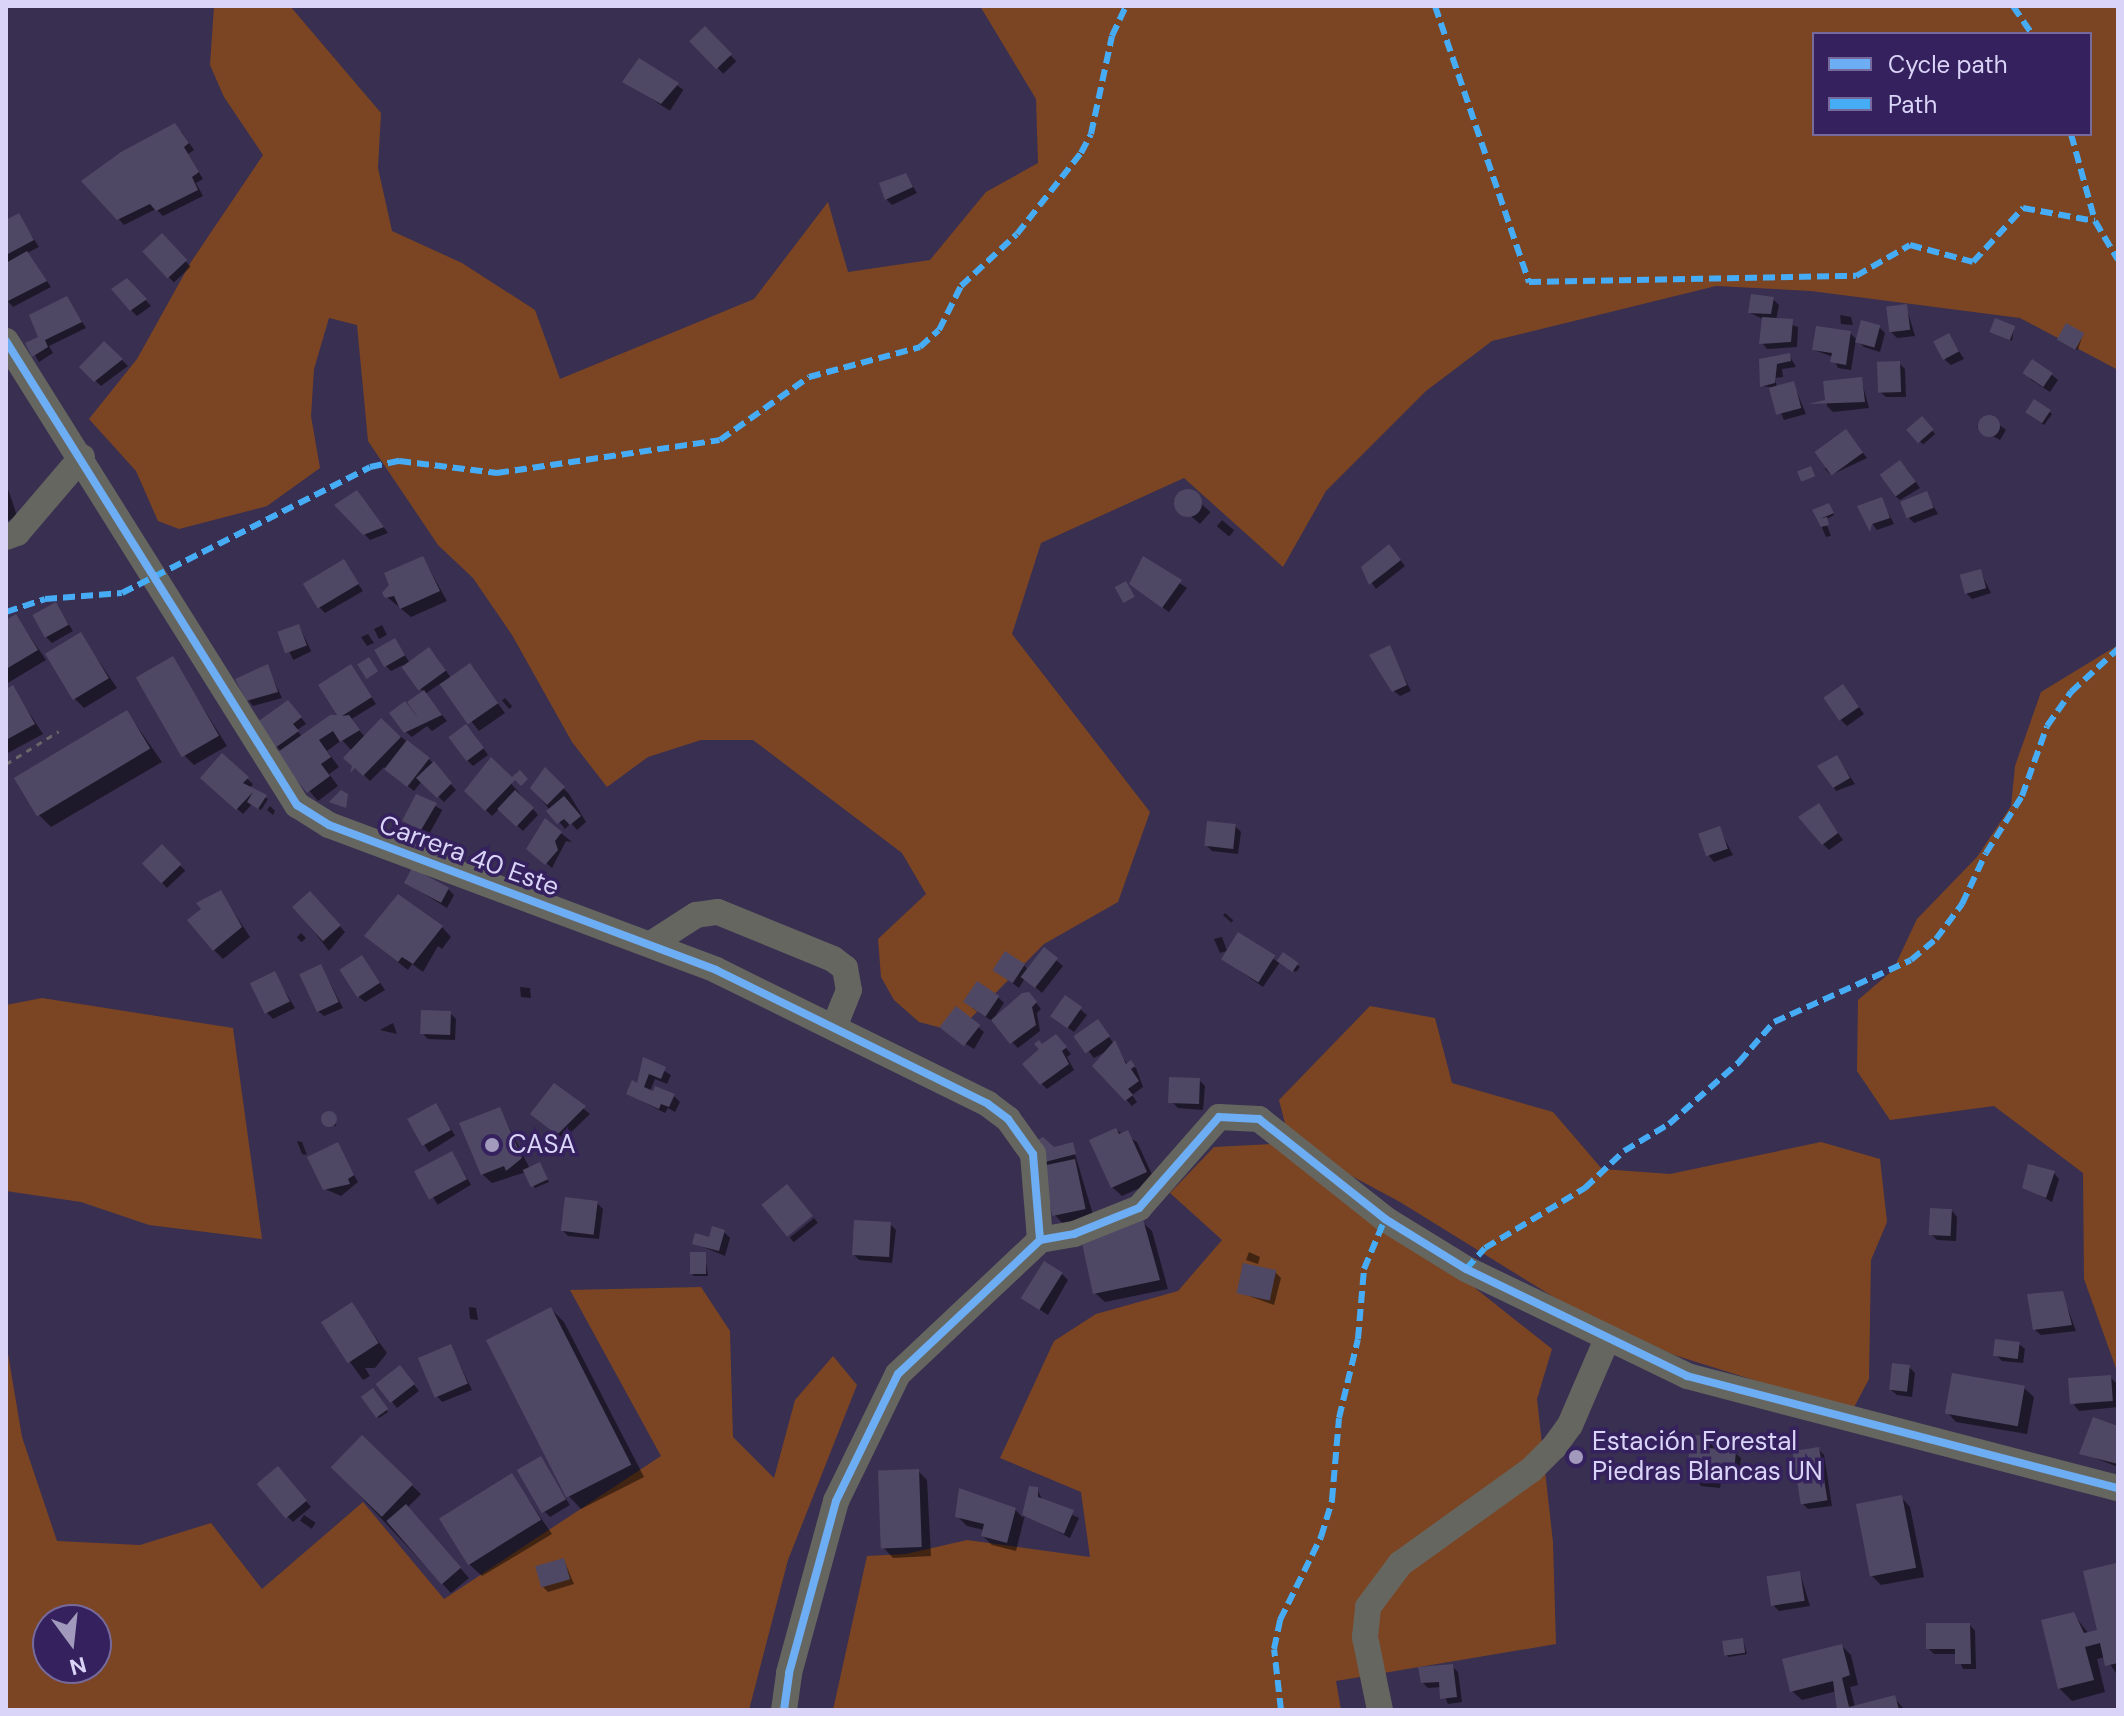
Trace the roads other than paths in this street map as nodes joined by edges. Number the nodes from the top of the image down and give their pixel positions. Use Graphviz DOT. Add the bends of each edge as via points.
graph roads {
  1 [pos="6,341"];
  2 [pos="82,457"];
  3 [pos="6,537"];
  4 [pos="651,944"];
  5 [pos="835,1025"];
  6 [pos="1040,1240"];
  7 [pos="1607,1339"];
  8 [pos="2118,1488"];
  9 [pos="784,1710"];
  10 [pos="1380,1710"];
  1 -- 2 [label="street, Carrera 40 Este"];
  2 -- 3 [label="street" via="17,533"];
  2 -- 4 [label="street, Carrera 40 Este" via="244,727 297,805 329,825"];
  4 -- 5 [label="street, Carrera 40 Este"];
  4 -- 5 [label="street" via="696,915 718,912 819,953 845,968 848,977 849,990"];
  5 -- 6 [label="street, Carrera 40 Este" via="1008,1119 1033,1154"];
  6 -- 7 [label="street" via="1074,1234 1139,1208 1219,1117 1259,1119 1385,1219 1466,1269"];
  6 -- 9 [label="street" via="898,1374 836,1501"];
  7 -- 8 [label="street" via="1687,1376"];
  7 -- 10 [label="street" via="1570,1425 1554,1447 1531,1470 1400,1564 1368,1607 1365,1637"];
}
